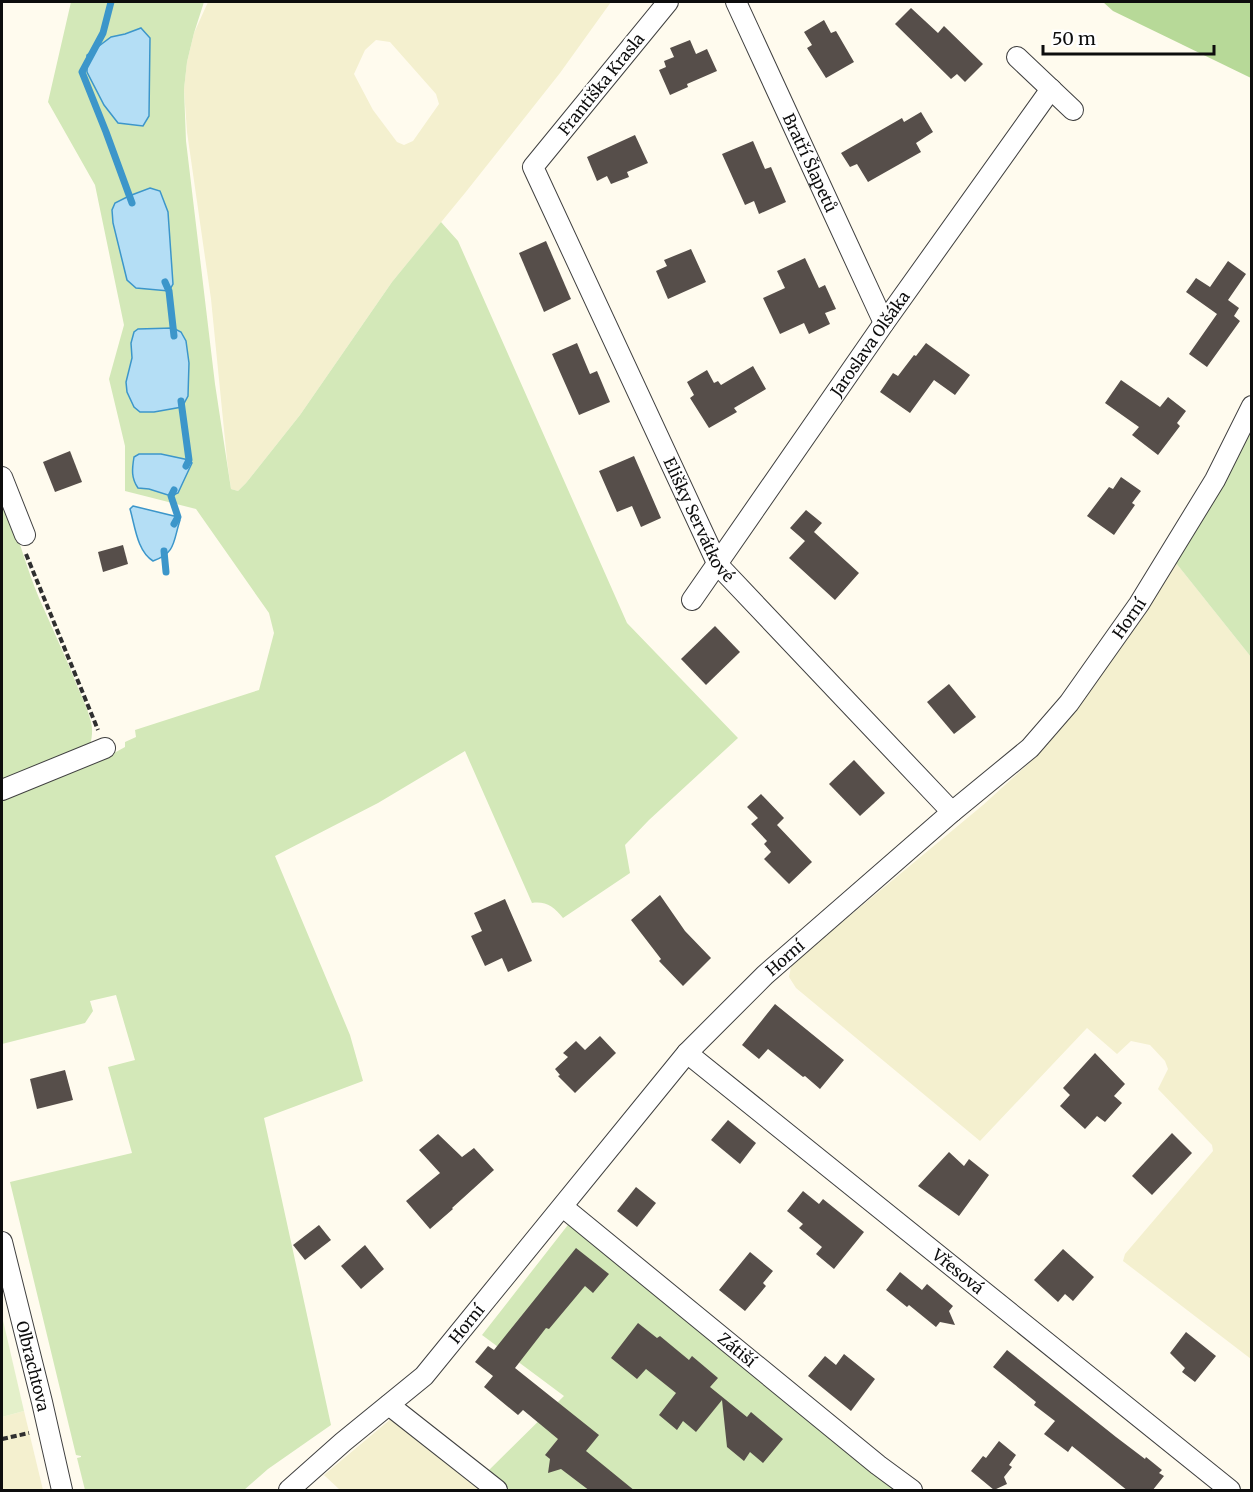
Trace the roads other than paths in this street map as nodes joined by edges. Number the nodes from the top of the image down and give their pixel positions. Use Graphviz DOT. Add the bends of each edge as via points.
graph roads {
  1 [pos="668,2"];
  2 [pos="736,2"];
  3 [pos="1017,57"];
  4 [pos="1051,89"];
  5 [pos="1073,110"];
  6 [pos="533,167"];
  7 [pos="884,323"];
  8 [pos="1251,406"];
  9 [pos="2,477"];
  10 [pos="25,535"];
  11 [pos="718,565"];
  12 [pos="692,600"];
  13 [pos="105,748"];
  14 [pos="2,790"];
  15 [pos="952,812"];
  16 [pos="687,1053"];
  17 [pos="563,1207"];
  18 [pos="2,1242"];
  19 [pos="388,1405"];
  20 [pos="62,1491"];
  21 [pos="289,1491"];
  22 [pos="497,1491"];
  23 [pos="912,1491"];
  24 [pos="1230,1491"];
  1 -- 6 [label="street, Františka Krasla"];
  2 -- 7 [label="street, Bratří Šlapetů"];
  3 -- 4 [label="street"];
  4 -- 5 [label="street"];
  4 -- 7 [label="street, Jaroslava Olšáka"];
  6 -- 11 [label="street, Elišky Servátkové"];
  7 -- 11 [label="street, Jaroslava Olšáka"];
  8 -- 15 [label="street, Horní" via="1209,490 1139,604 1069,703 1030,748"];
  9 -- 10 [label="street"];
  11 -- 12 [label="street, Jaroslava Olšáka"];
  11 -- 15 [label="street, Elišky Servátkové"];
  13 -- 14 [label="street"];
  15 -- 16 [label="street, Horní" via="765,975"];
  16 -- 17 [label="street, Horní"];
  16 -- 24 [label="street, Vřesová"];
  17 -- 19 [label="street, Horní" via="424,1376"];
  17 -- 23 [label="street, Zátiší"];
  18 -- 20 [label="street, Olbrachtova"];
  19 -- 21 [label="street, Horní"];
  19 -- 22 [label="street"];
}
